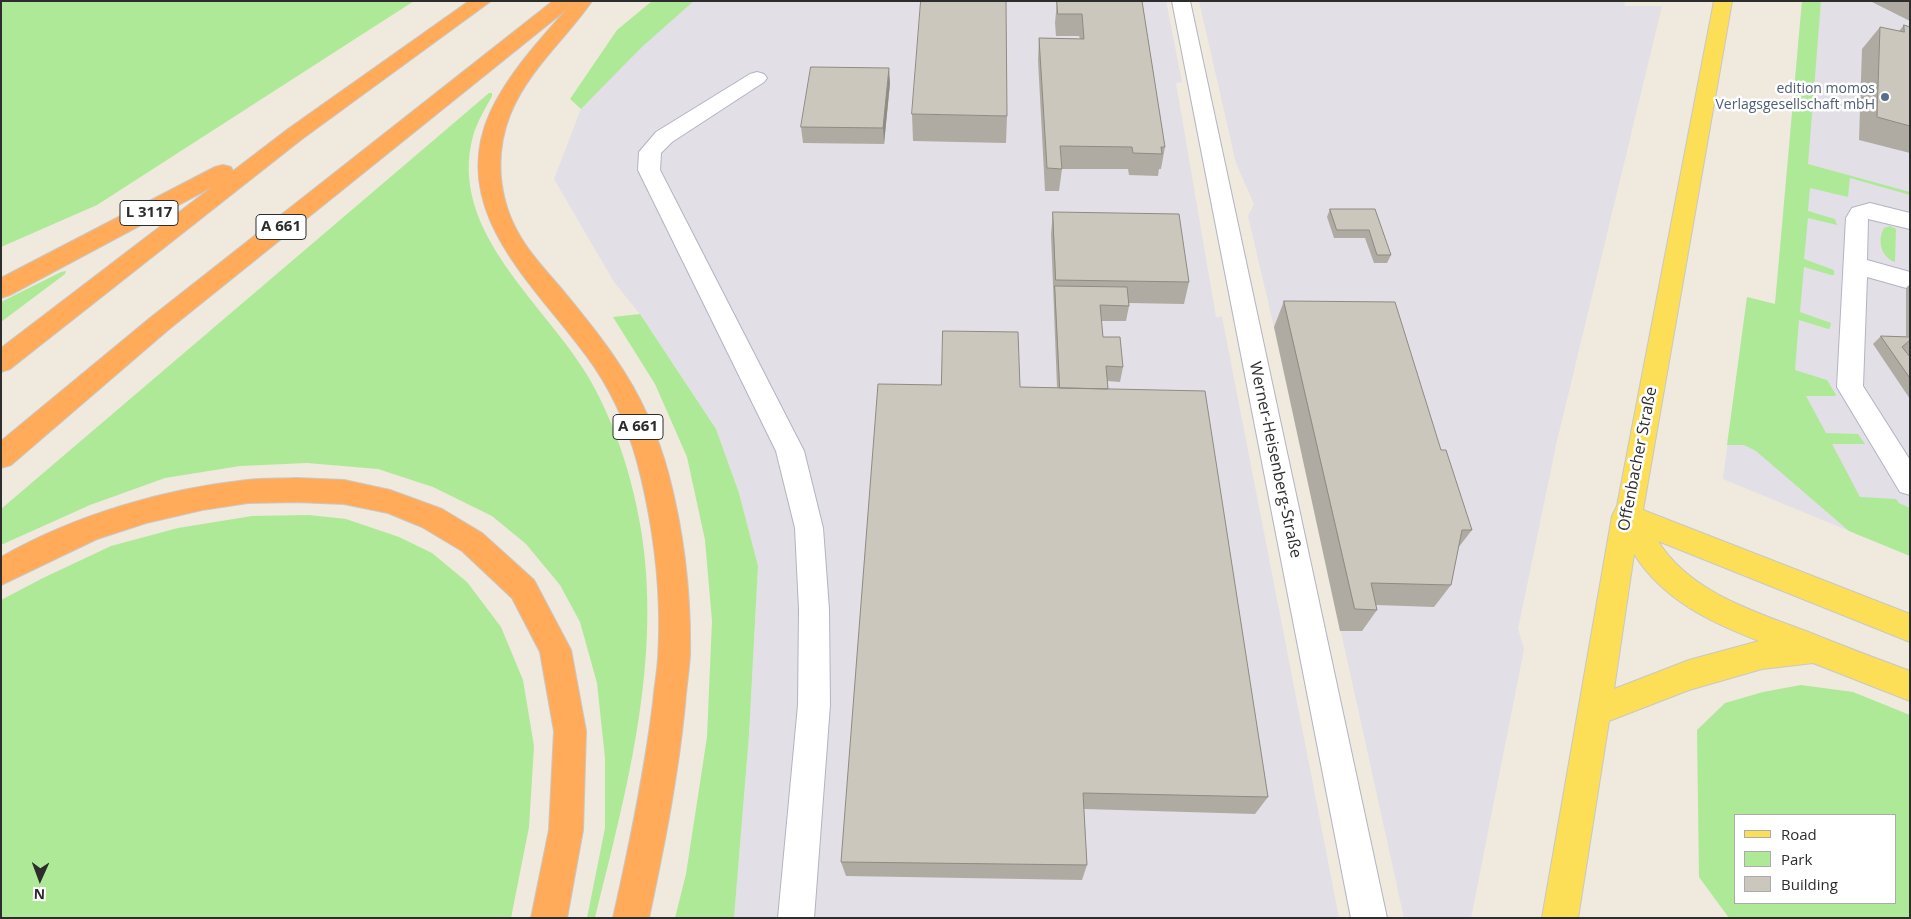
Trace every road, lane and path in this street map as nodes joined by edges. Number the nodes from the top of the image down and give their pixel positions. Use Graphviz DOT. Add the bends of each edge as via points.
graph roads {
  1 [pos="482,1"];
  2 [pos="565,1"];
  3 [pos="583,1"];
  4 [pos="1181,1"];
  5 [pos="1723,1"];
  6 [pos="757,78"];
  7 [pos="295,134"];
  8 [pos="1910,221"];
  9 [pos="1855,265"];
  10 [pos="1910,281"];
  11 [pos="1,289"];
  12 [pos="1,362"];
  13 [pos="1,457"];
  14 [pos="1910,484"];
  15 [pos="1626,516"];
  16 [pos="1,572"];
  17 [pos="1910,628"];
  18 [pos="1813,649"];
  19 [pos="1910,686"];
  20 [pos="1595,711"];
  21 [pos="549,918"];
  22 [pos="631,918"];
  23 [pos="796,918"];
  24 [pos="1369,918"];
  25 [pos="1560,918"];
  1 -- 7 [label="highway"];
  2 -- 13 [label="highway, A 661" via="159,324"];
  3 -- 22 [label="highway, A 661" via="509,95 498,120 488,160 490,182 503,227 614,377 635,417 654,473 666,528 673,592 674,653 650,831"];
  4 -- 24 [label="street, Werner-Heisenberg-Straße"];
  5 -- 15 [label="main road, Offenbacher Straße" via="1631,506"];
  6 -- 23 [label="street" via="664,137 650,152 649,170 790,451 809,528 814,609 814,705"];
  7 -- 11 [label="highway, L 3117"];
  7 -- 12 [label="highway"];
  8 -- 9 [label="street" via="1870,211 1860,213 1857,218"];
  9 -- 10 [label="street"];
  9 -- 14 [label="street" via="1850,387"];
  15 -- 17 [label="main road"];
  15 -- 18 [label="main road" via="1655,562 1706,604"];
  15 -- 20 [label="main road, Offenbacher Straße"];
  16 -- 21 [label="highway" via="89,530 146,511 248,491 344,492 390,502 432,518 472,542 523,589 555,650 570,730 566,830"];
  18 -- 19 [label="main road"];
  18 -- 20 [label="main road" via="1762,654 1689,675"];
  20 -- 25 [label="main road, Offenbacher Straße"];
}
